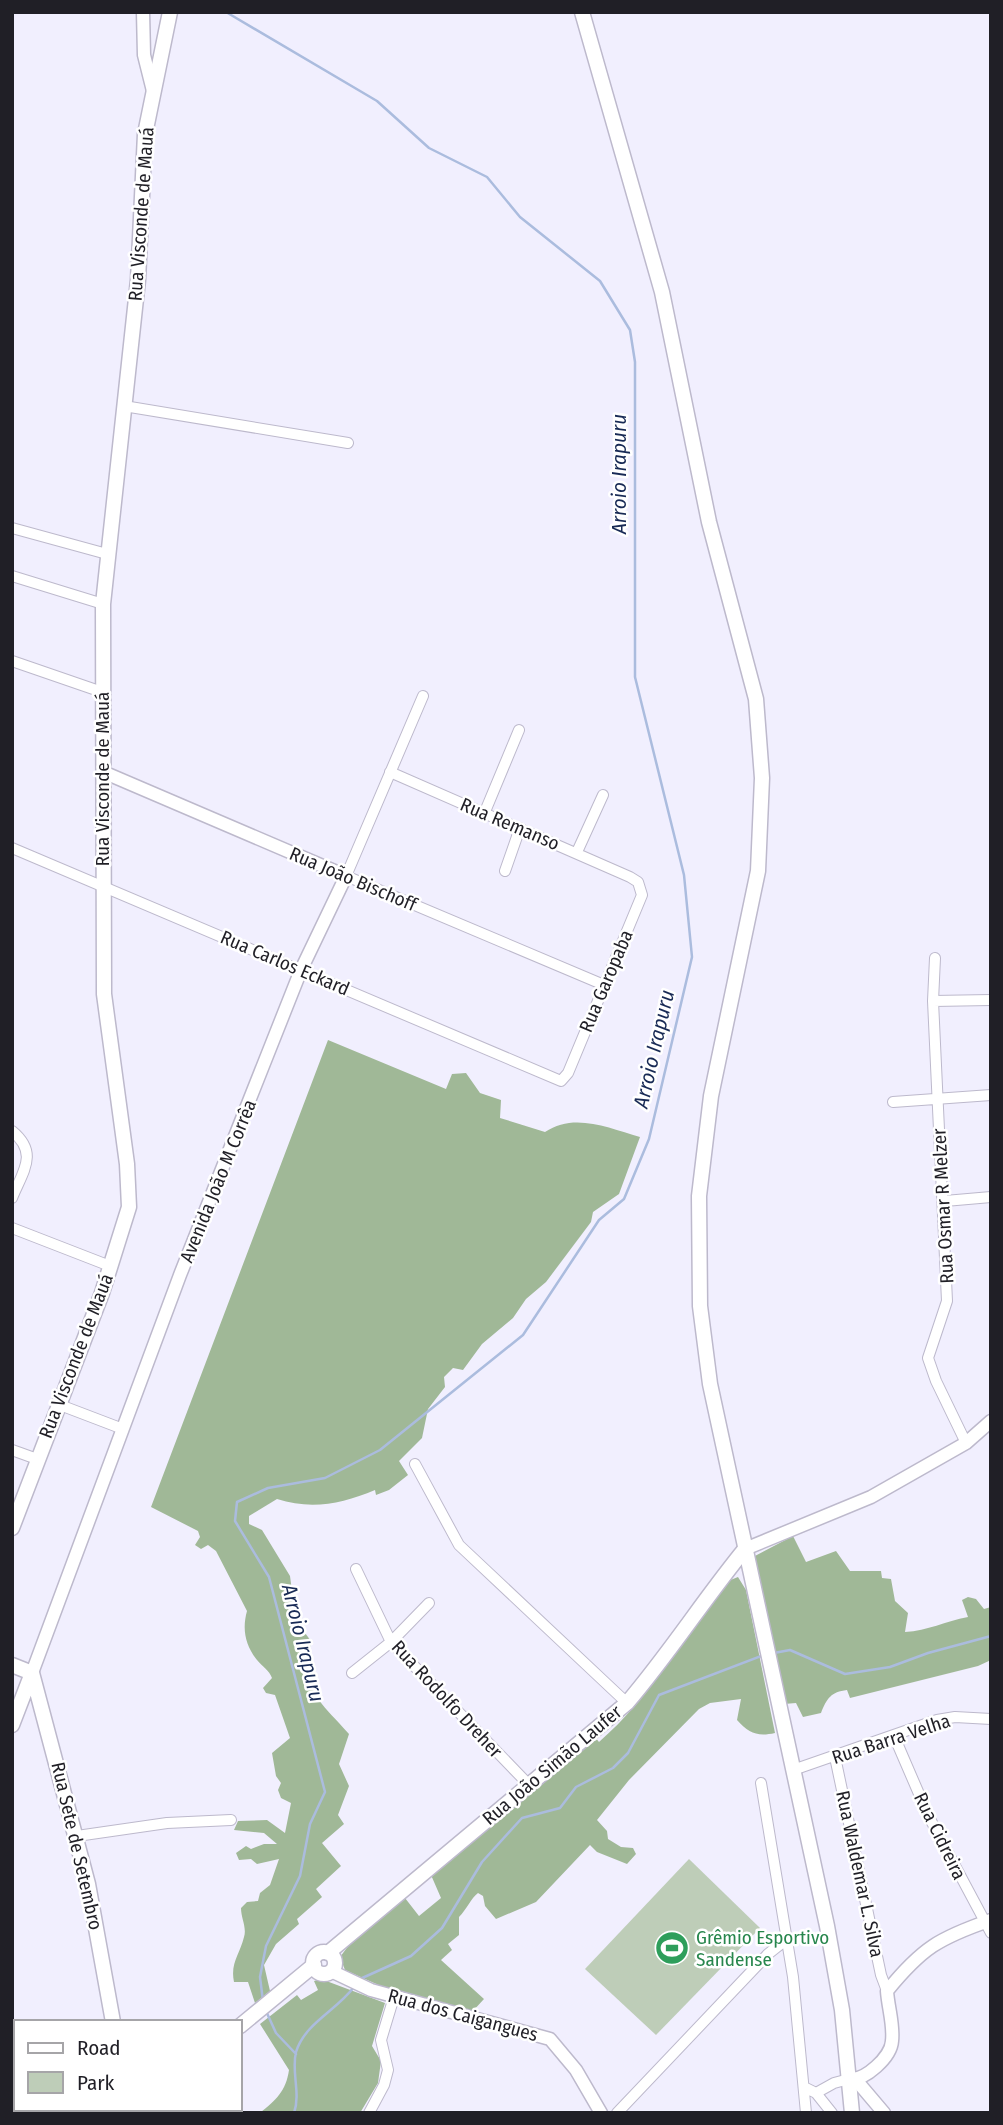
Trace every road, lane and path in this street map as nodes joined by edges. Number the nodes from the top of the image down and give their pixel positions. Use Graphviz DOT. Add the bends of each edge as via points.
graph roads {
  1 [pos="143,12"];
  2 [pos="170,12"];
  3 [pos="582,12"];
  4 [pos="153,91"];
  5 [pos="124,406"];
  6 [pos="348,443"];
  7 [pos="12,528"];
  8 [pos="107,554"];
  9 [pos="12,576"];
  10 [pos="103,604"];
  11 [pos="12,661"];
  12 [pos="102,692"];
  13 [pos="423,696"];
  14 [pos="519,730"];
  15 [pos="103,772"];
  16 [pos="390,772"];
  17 [pos="603,795"];
  18 [pos="484,814"];
  19 [pos="520,828"];
  20 [pos="12,848"];
  21 [pos="577,852"];
  22 [pos="505,871"];
  23 [pos="346,876"];
  24 [pos="630,877"];
  25 [pos="102,885"];
  26 [pos="935,958"];
  27 [pos="301,970"];
  28 [pos="604,985"];
  29 [pos="991,1000"];
  30 [pos="933,1001"];
  31 [pos="556,1081"];
  32 [pos="991,1095"];
  33 [pos="938,1099"];
  34 [pos="893,1102"];
  35 [pos="12,1131"];
  36 [pos="991,1197"];
  37 [pos="12,1198"];
  38 [pos="945,1201"];
  39 [pos="12,1228"];
  40 [pos="110,1266"];
  41 [pos="60,1405"];
  42 [pos="991,1421"];
  43 [pos="123,1429"];
  44 [pos="966,1443"];
  45 [pos="12,1450"];
  46 [pos="37,1459"];
  47 [pos="415,1464"];
  48 [pos="12,1528"];
  49 [pos="745,1549"];
  50 [pos="356,1569"];
  51 [pos="429,1603"];
  52 [pos="391,1642"];
  53 [pos="12,1665"];
  54 [pos="32,1673"];
  55 [pos="352,1673"];
  56 [pos="627,1703"];
  57 [pos="991,1720"];
  58 [pos="12,1725"];
  59 [pos="894,1736"];
  60 [pos="835,1757"];
  61 [pos="793,1770"];
  62 [pos="761,1783"];
  63 [pos="529,1784"];
  64 [pos="231,1820"];
  65 [pos="77,1836"];
  66 [pos="989,1925"];
  67 [pos="787,1939"];
  68 [pos="327,1972"];
  69 [pos="887,1991"];
  70 [pos="394,1997"];
  71 [pos="113,2020"];
  72 [pos="242,2024"];
  73 [pos="853,2080"];
  74 [pos="804,2087"];
  75 [pos="816,2093"];
  76 [pos="369,2113"];
  77 [pos="601,2113"];
  78 [pos="617,2113"];
  79 [pos="806,2113"];
  80 [pos="832,2113"];
  81 [pos="852,2113"];
  82 [pos="884,2113"];
  1 -- 4 [label="street" via="147,74"];
  2 -- 4 [label="main road, Rua Visconde de Mauá"];
  3 -- 49 [label="main road" via="662,292 709,522 756,699 762,778 758,871 705,1127 697,1249 710,1384"];
  4 -- 5 [label="main road, Rua Visconde de Mauá" via="145,134 138,280"];
  5 -- 6 [label="street"];
  5 -- 8 [label="main road, Rua Visconde de Mauá"];
  7 -- 8 [label="street"];
  8 -- 10 [label="main road, Rua Visconde de Mauá"];
  9 -- 10 [label="street"];
  10 -- 12 [label="main road, Rua Visconde de Mauá"];
  11 -- 12 [label="street"];
  12 -- 15 [label="main road, Rua Visconde de Mauá"];
  13 -- 16 [label="street, Avenida João M Corrêa"];
  14 -- 18 [label="street"];
  15 -- 23 [label="street, Rua João Bischoff"];
  15 -- 25 [label="main road, Rua Visconde de Mauá"];
  16 -- 18 [label="street, Rua Remanso"];
  16 -- 23 [label="street, Avenida João M Corrêa"];
  17 -- 21 [label="street"];
  18 -- 19 [label="street, Rua Remanso"];
  19 -- 21 [label="street, Rua Remanso"];
  19 -- 22 [label="street"];
  20 -- 25 [label="street, Rua Carlos Eckard"];
  21 -- 24 [label="street, Rua Remanso"];
  23 -- 27 [label="street, Avenida João M Corrêa"];
  23 -- 28 [label="street, Rua João Bischoff"];
  24 -- 28 [label="street, Rua Garopaba" via="638,881 642,895"];
  25 -- 27 [label="street, Rua Carlos Eckard"];
  25 -- 40 [label="main road, Rua Visconde de Mauá" via="104,993 129,1186 126,1222"];
  26 -- 30 [label="street, Rua Osmar R Melzer"];
  27 -- 31 [label="street, Rua Carlos Eckard"];
  27 -- 43 [label="street, Avenida João M Corrêa"];
  28 -- 31 [label="street, Rua Garopaba" via="566,1079"];
  29 -- 30 [label="street"];
  30 -- 33 [label="street, Rua Osmar R Melzer"];
  32 -- 33 [label="street"];
  33 -- 34 [label="street"];
  33 -- 38 [label="street, Rua Osmar R Melzer"];
  35 -- 37 [label="street" via="26,1144 28,1155"];
  36 -- 38 [label="street"];
  38 -- 44 [label="street, Rua Osmar R Melzer" via="947,1301 929,1358"];
  39 -- 40 [label="street"];
  40 -- 41 [label="main road, Rua Visconde de Mauá"];
  41 -- 43 [label="street"];
  41 -- 46 [label="main road, Rua Visconde de Mauá"];
  42 -- 44 [label="street"];
  43 -- 54 [label="street, Avenida João M Corrêa"];
  44 -- 49 [label="street" via="871,1497"];
  45 -- 46 [label="street"];
  46 -- 48 [label="main road, Rua Visconde de Mauá"];
  47 -- 56 [label="street" via="460,1545"];
  49 -- 56 [label="main road, Rua João Simão Laufer"];
  49 -- 61 [label="main road"];
  50 -- 52 [label="street, Rua Rodolfo Dreher"];
  51 -- 52 [label="street"];
  52 -- 55 [label="street"];
  52 -- 63 [label="street, Rua Rodolfo Dreher"];
  53 -- 54 [label="main road"];
  54 -- 58 [label="main road"];
  54 -- 65 [label="main road, Rua Sete de Setembro"];
  56 -- 63 [label="main road, Rua João Simão Laufer"];
  57 -- 59 [label="street, Rua Barra Velha" via="955,1717"];
  59 -- 60 [label="street, Rua Barra Velha"];
  59 -- 66 [label="street, Rua Cidreira" via="929,1817"];
  60 -- 61 [label="street, Rua Barra Velha"];
  60 -- 69 [label="street, Rua Waldemar L. Silva"];
  61 -- 73 [label="main road" via="833,1958"];
  62 -- 67 [label="street"];
  63 -- 68 [label="main road, Rua João Simão Laufer" via="328,1953 335,1963"];
  64 -- 65 [label="street" via="167,1823"];
  65 -- 71 [label="main road, Rua Sete de Setembro"];
  66 -- 69 [label="street" via="938,1940 924,1949"];
  67 -- 74 [label="street"];
  67 -- 78 [label="street"];
  68 -- 70 [label="street, Rua dos Caigangues"];
  68 -- 72 [label="main road" via="292,1986"];
  69 -- 73 [label="street" via="892,2044 873,2070"];
  70 -- 76 [label="street" via="382,2040 388,2070"];
  70 -- 77 [label="street, Rua dos Caigangues" via="550,2039 564,2052"];
  73 -- 75 [label="street" via="834,2082"];
  73 -- 81 [label="main road"];
  73 -- 82 [label="street"];
  74 -- 75 [label="street"];
  74 -- 79 [label="street"];
  75 -- 80 [label="street"];
}
